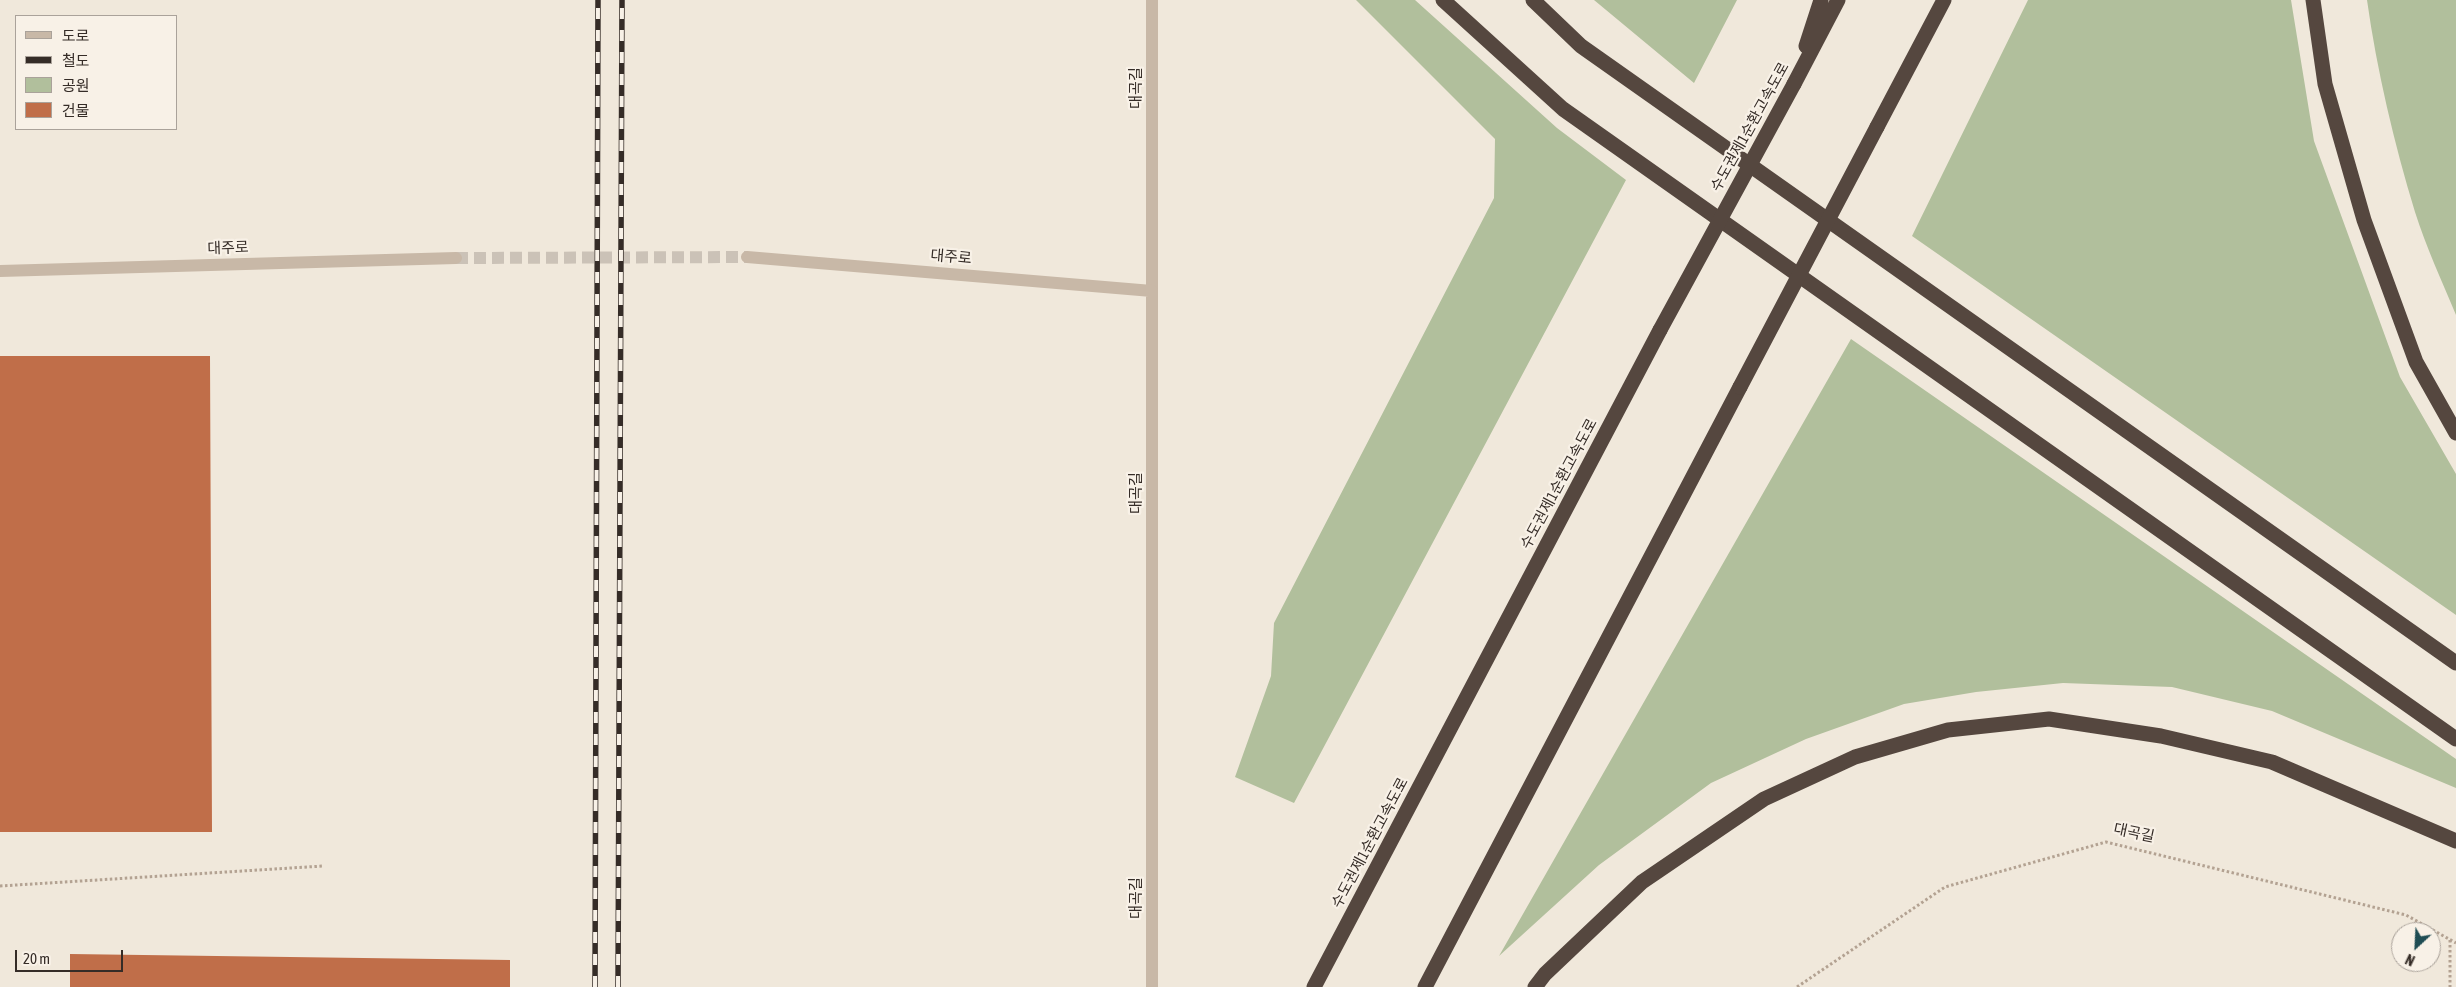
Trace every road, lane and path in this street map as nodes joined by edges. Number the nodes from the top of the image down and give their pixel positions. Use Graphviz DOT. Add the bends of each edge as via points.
graph roads {
  1 [pos="1152,0"];
  2 [pos="1443,0"];
  3 [pos="1533,0"];
  4 [pos="1821,0"];
  5 [pos="1838,0"];
  6 [pos="1944,0"];
  7 [pos="2313,0"];
  8 [pos="1794,84"];
  9 [pos="747,257"];
  10 [pos="456,258"];
  11 [pos="0,271"];
  12 [pos="1152,290"];
  13 [pos="2456,433"];
  14 [pos="2456,663"];
  15 [pos="2456,739"];
  16 [pos="2456,841"];
  17 [pos="323,866"];
  18 [pos="0,886"];
  19 [pos="2450,940"];
  20 [pos="2456,943"];
  21 [pos="1152,987"];
  22 [pos="1314,987"];
  23 [pos="1425,987"];
  24 [pos="1535,987"];
  25 [pos="1796,987"];
  26 [pos="2450,987"];
  1 -- 12 [label="street, 대곡길"];
  2 -- 15 [label="highway" via="1563,109"];
  3 -- 14 [label="highway" via="1581,46"];
  4 -- 8 [label="highway"];
  5 -- 8 [label="highway, 수도권제1순환고속도로"];
  6 -- 23 [label="highway, bridge"];
  7 -- 13 [label="highway" via="2326,84 2364,220 2416,362"];
  8 -- 22 [label="highway, 수도권제1순환고속도로, bridge" via="1660,330"];
  9 -- 12 [label="street, 대주로"];
  10 -- 11 [label="street, 대주로"];
  12 -- 21 [label="street, 대곡길"];
  16 -- 24 [label="highway" via="2272,762 2161,736 2049,719 1948,730 1855,757 1764,799 1642,882"];
  17 -- 18 [label="path"];
  19 -- 20 [label="path, 대곡길"];
  19 -- 25 [label="path, 대곡길" via="2406,915 2106,842 1945,887"];
  19 -- 26 [label="path"];
}
